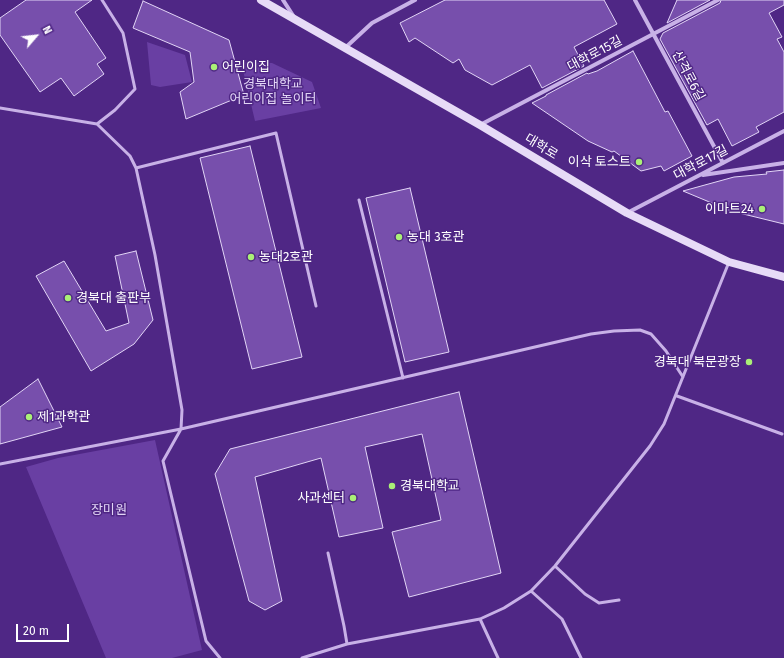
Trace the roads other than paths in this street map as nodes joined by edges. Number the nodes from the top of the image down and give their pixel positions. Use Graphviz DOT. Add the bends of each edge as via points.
graph roads {
  1 [pos="102,0"];
  2 [pos="261,0"];
  3 [pos="283,0"];
  4 [pos="415,0"];
  5 [pos="635,0"];
  6 [pos="718,0"];
  7 [pos="295,18"];
  8 [pos="654,34"];
  9 [pos="345,48"];
  10 [pos="0,108"];
  11 [pos="97,124"];
  12 [pos="480,125"];
  13 [pos="784,131"];
  14 [pos="723,162"];
  15 [pos="784,163"];
  16 [pos="136,168"];
  17 [pos="699,175"];
  18 [pos="359,200"];
  19 [pos="627,213"];
  20 [pos="729,262"];
  21 [pos="784,277"];
  22 [pos="316,306"];
  23 [pos="683,377"];
  24 [pos="403,378"];
  25 [pos="677,396"];
  26 [pos="181,429"];
  27 [pos="782,434"];
  28 [pos="0,464"];
  29 [pos="328,553"];
  30 [pos="555,566"];
  31 [pos="531,591"];
  32 [pos="619,600"];
  33 [pos="480,619"];
  34 [pos="347,644"];
  35 [pos="220,658"];
  36 [pos="302,658"];
  37 [pos="498,658"];
  38 [pos="580,658"];
  1 -- 11 [label="lane" via="123,33 136,89"];
  2 -- 7 [label="main road, 대학로"];
  3 -- 7 [label="street, 대학로"];
  4 -- 9 [label="street" via="372,23"];
  5 -- 8 [label="street, 산격로6길"];
  6 -- 8 [label="street, 대학로15길"];
  7 -- 9 [label="main road, 대학로"];
  8 -- 12 [label="street, 대학로15길"];
  8 -- 14 [label="street, 산격로6길"];
  9 -- 12 [label="main road, 대학로"];
  10 -- 11 [label="lane"];
  11 -- 16 [label="lane" via="130,156"];
  12 -- 19 [label="main road, 대학로"];
  13 -- 14 [label="street, 대학로17길"];
  14 -- 17 [label="street, 대학로17길"];
  15 -- 17 [label="street"];
  16 -- 22 [label="lane" via="276,132"];
  16 -- 26 [label="lane" via="155,255 182,410"];
  17 -- 19 [label="street, 대학로17길"];
  18 -- 24 [label="lane"];
  19 -- 20 [label="main road, 대학로"];
  20 -- 21 [label="main road, 대학로"];
  20 -- 23 [label="lane"];
  23 -- 24 [label="lane" via="651,334 640,330 590,334"];
  23 -- 25 [label="lane"];
  24 -- 26 [label="lane"];
  25 -- 27 [label="lane"];
  25 -- 30 [label="lane" via="650,446"];
  26 -- 28 [label="lane"];
  26 -- 35 [label="lane" via="163,461 206,641"];
  29 -- 34 [label="lane"];
  30 -- 31 [label="lane"];
  30 -- 32 [label="lane" via="599,604"];
  31 -- 33 [label="lane"];
  31 -- 38 [label="lane" via="562,619"];
  33 -- 34 [label="lane"];
  33 -- 37 [label="lane"];
  34 -- 36 [label="lane"];
}
